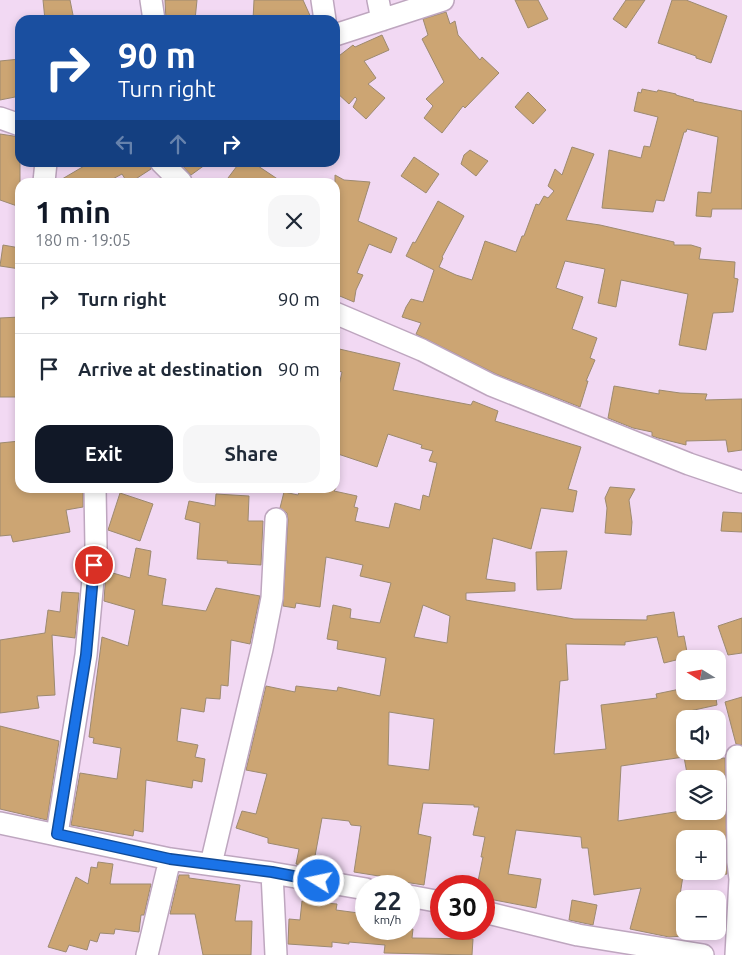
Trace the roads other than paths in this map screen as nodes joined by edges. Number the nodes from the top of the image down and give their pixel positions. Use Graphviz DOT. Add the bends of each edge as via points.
graph roads {
  1 [pos="151,0"];
  2 [pos="322,0"];
  3 [pos="442,0"];
  4 [pos="380,10"];
  5 [pos="153,15"];
  6 [pos="324,15"];
  7 [pos="340,32"];
  8 [pos="0,118"];
  9 [pos="15,123"];
  10 [pos="166,167"];
  11 [pos="178,178"];
  12 [pos="340,315"];
  13 [pos="742,482"];
  14 [pos="95,493"];
  15 [pos="276,519"];
  16 [pos="737,756"];
  17 [pos="0,823"];
  18 [pos="57,834"];
  19 [pos="170,859"];
  20 [pos="211,864"];
  21 [pos="272,872"];
  22 [pos="355,887"];
  23 [pos="495,915"];
  24 [pos="147,955"];
  25 [pos="276,955"];
  26 [pos="703,955"];
  27 [pos="736,955"];
  1 -- 5 [label="street"];
  2 -- 6 [label="street"];
  3 -- 4 [label="street"];
  4 -- 7 [label="street"];
  8 -- 9 [label="street"];
  10 -- 11 [label="street"];
  12 -- 13 [label="street" via="422,350 491,385"];
  14 -- 18 [label="street" via="96,547 86,655"];
  15 -- 20 [label="street" via="272,598"];
  16 -- 27 [label="street" via="740,879"];
  17 -- 18 [label="street"];
  18 -- 19 [label="street"];
  19 -- 20 [label="street"];
  19 -- 24 [label="street"];
  20 -- 21 [label="street"];
  21 -- 22 [label="street"];
  21 -- 25 [label="street"];
  23 -- 26 [label="street" via="578,935"];
}
